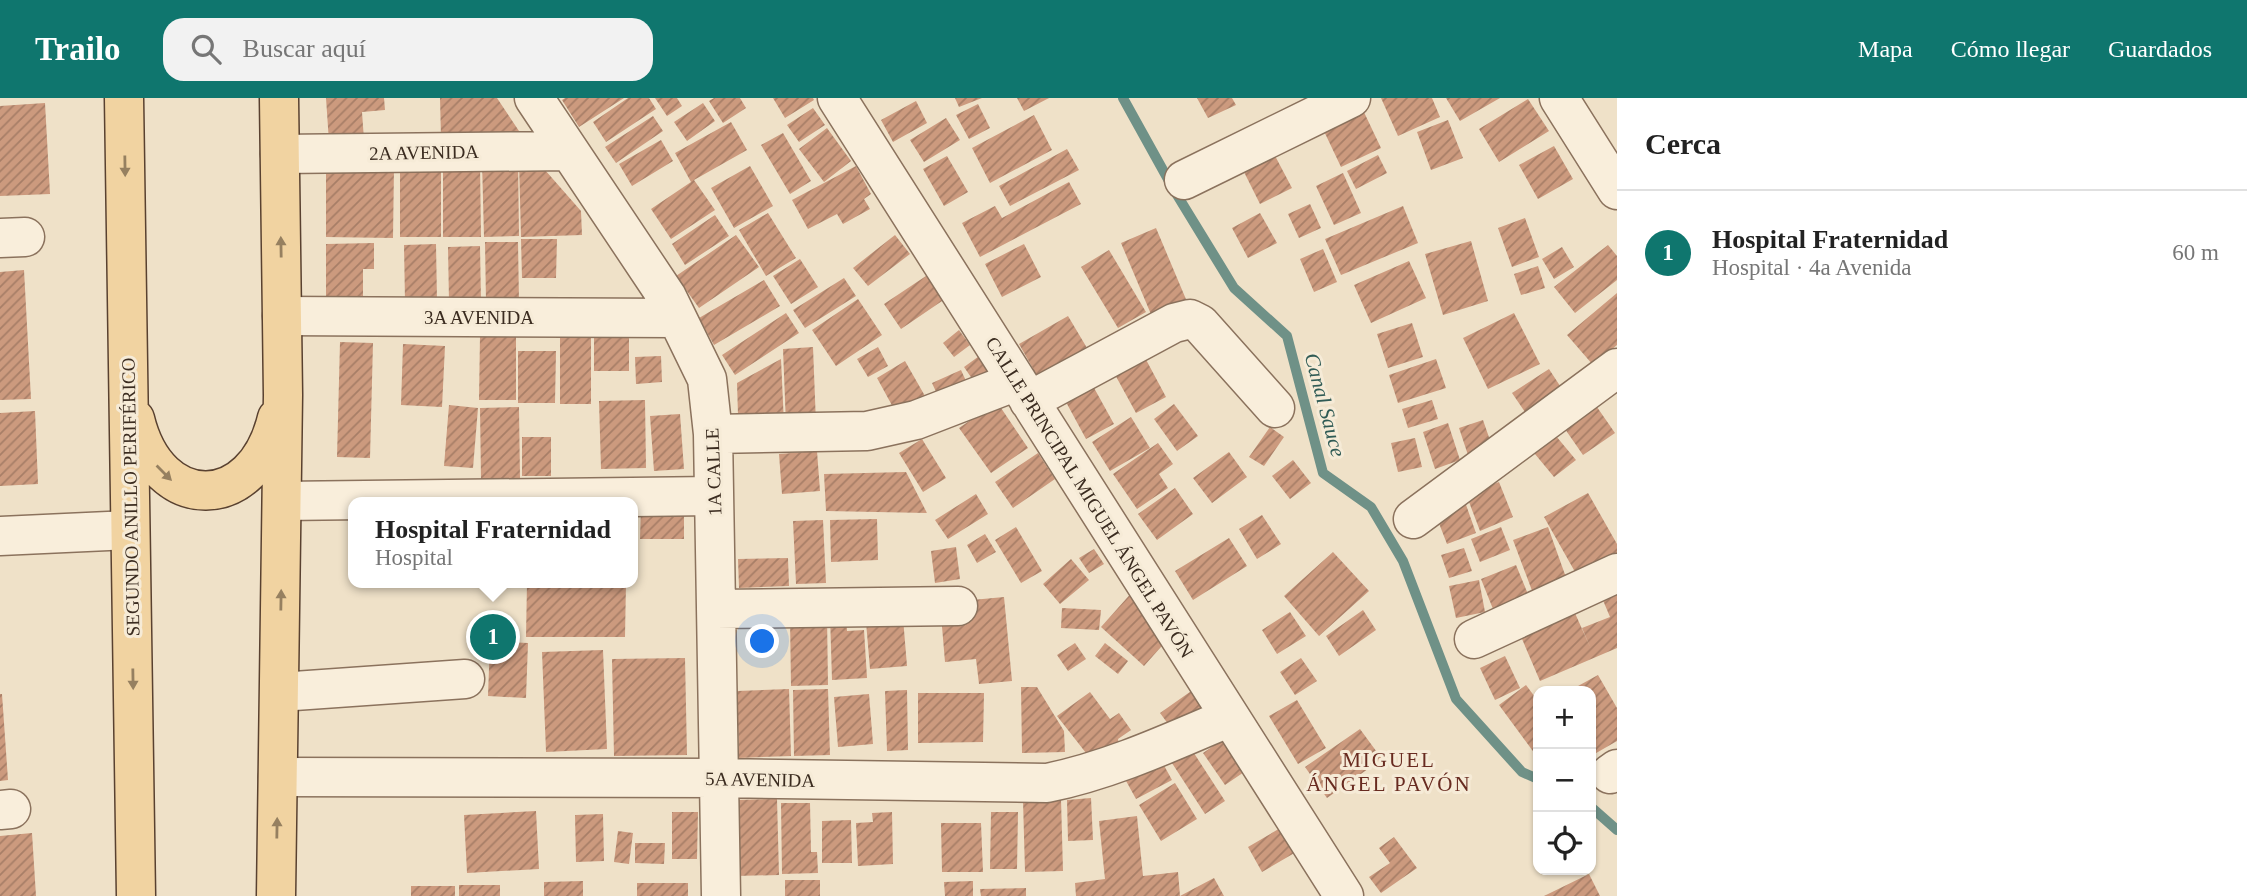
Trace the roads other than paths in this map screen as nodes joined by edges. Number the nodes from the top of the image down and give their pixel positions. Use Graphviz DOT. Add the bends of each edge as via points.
graph roads {
  1 [pos="124,98"];
  2 [pos="279,98"];
  3 [pos="534,98"];
  4 [pos="837,98"];
  5 [pos="1351,98"];
  6 [pos="1559,98"];
  7 [pos="568,151"];
  8 [pos="280,154"];
  9 [pos="1184,180"];
  10 [pos="1617,190"];
  11 [pos="282,316"];
  12 [pos="676,318"];
  13 [pos="1617,368"];
  14 [pos="128,389"];
  15 [pos="1023,391"];
  16 [pos="283,395"];
  17 [pos="1275,408"];
  18 [pos="713,434"];
  19 [pos="714,496"];
  20 [pos="628,497"];
  21 [pos="348,500"];
  22 [pos="282,501"];
  23 [pos="1413,519"];
  24 [pos="131,530"];
  25 [pos="0,536"];
  26 [pos="1617,573"];
  27 [pos="958,606"];
  28 [pos="716,609"];
  29 [pos="1474,639"];
  30 [pos="465,679"];
  31 [pos="280,692"];
  32 [pos="1230,717"];
  33 [pos="278,777"];
  34 [pos="719,778"];
  35 [pos="136,896"];
  36 [pos="276,896"];
  37 [pos="721,896"];
  38 [pos="1344,896"];
  1 -- 14 [label="main road, SEGUNDO ANILLO PERIFÉRICO, one-way"];
  2 -- 8 [label="main road"];
  3 -- 7 [label="street, 1A CALLE"];
  4 -- 15 [label="street, CALLE PRINCIPAL MIGUEL ÁNGEL PAVÓN"];
  5 -- 9 [label="street"];
  6 -- 10 [label="street"];
  7 -- 8 [label="street, 2A AVENIDA"];
  7 -- 12 [label="street, 1A CALLE" via="667,297"];
  11 -- 8 [label="main road, one-way"];
  11 -- 12 [label="street, 3A AVENIDA"];
  11 -- 16 [label="main road"];
  12 -- 18 [label="street, 1A CALLE" via="707,379"];
  13 -- 23 [label="street"];
  14 -- 16 [label="main road, one-way" via="138,431 167,478 179,485 213,490 240,481 260,461"];
  14 -- 24 [label="main road, SEGUNDO ANILLO PERIFÉRICO"];
  15 -- 17 [label="street" via="1189,319 1200,324"];
  15 -- 18 [label="street" via="867,431"];
  15 -- 32 [label="street, CALLE PRINCIPAL MIGUEL ÁNGEL PAVÓN"];
  16 -- 22 [label="main road"];
  18 -- 19 [label="street, 1A CALLE"];
  19 -- 20 [label="street"];
  19 -- 28 [label="street, 1A CALLE"];
  21 -- 22 [label="street"];
  31 -- 22 [label="main road, one-way"];
  24 -- 25 [label="street"];
  24 -- 35 [label="main road, SEGUNDO ANILLO PERIFÉRICO, one-way"];
  26 -- 29 [label="street"];
  27 -- 28 [label="street"];
  28 -- 34 [label="street, 1A CALLE"];
  30 -- 31 [label="street"];
  31 -- 33 [label="main road"];
  32 -- 34 [label="street, 5A AVENIDA" via="1079,777 1047,783"];
  32 -- 38 [label="street, CALLE PRINCIPAL MIGUEL ÁNGEL PAVÓN"];
  33 -- 34 [label="street, 5A AVENIDA"];
  36 -- 33 [label="main road, one-way"];
  34 -- 37 [label="street, 1A CALLE"];
}
